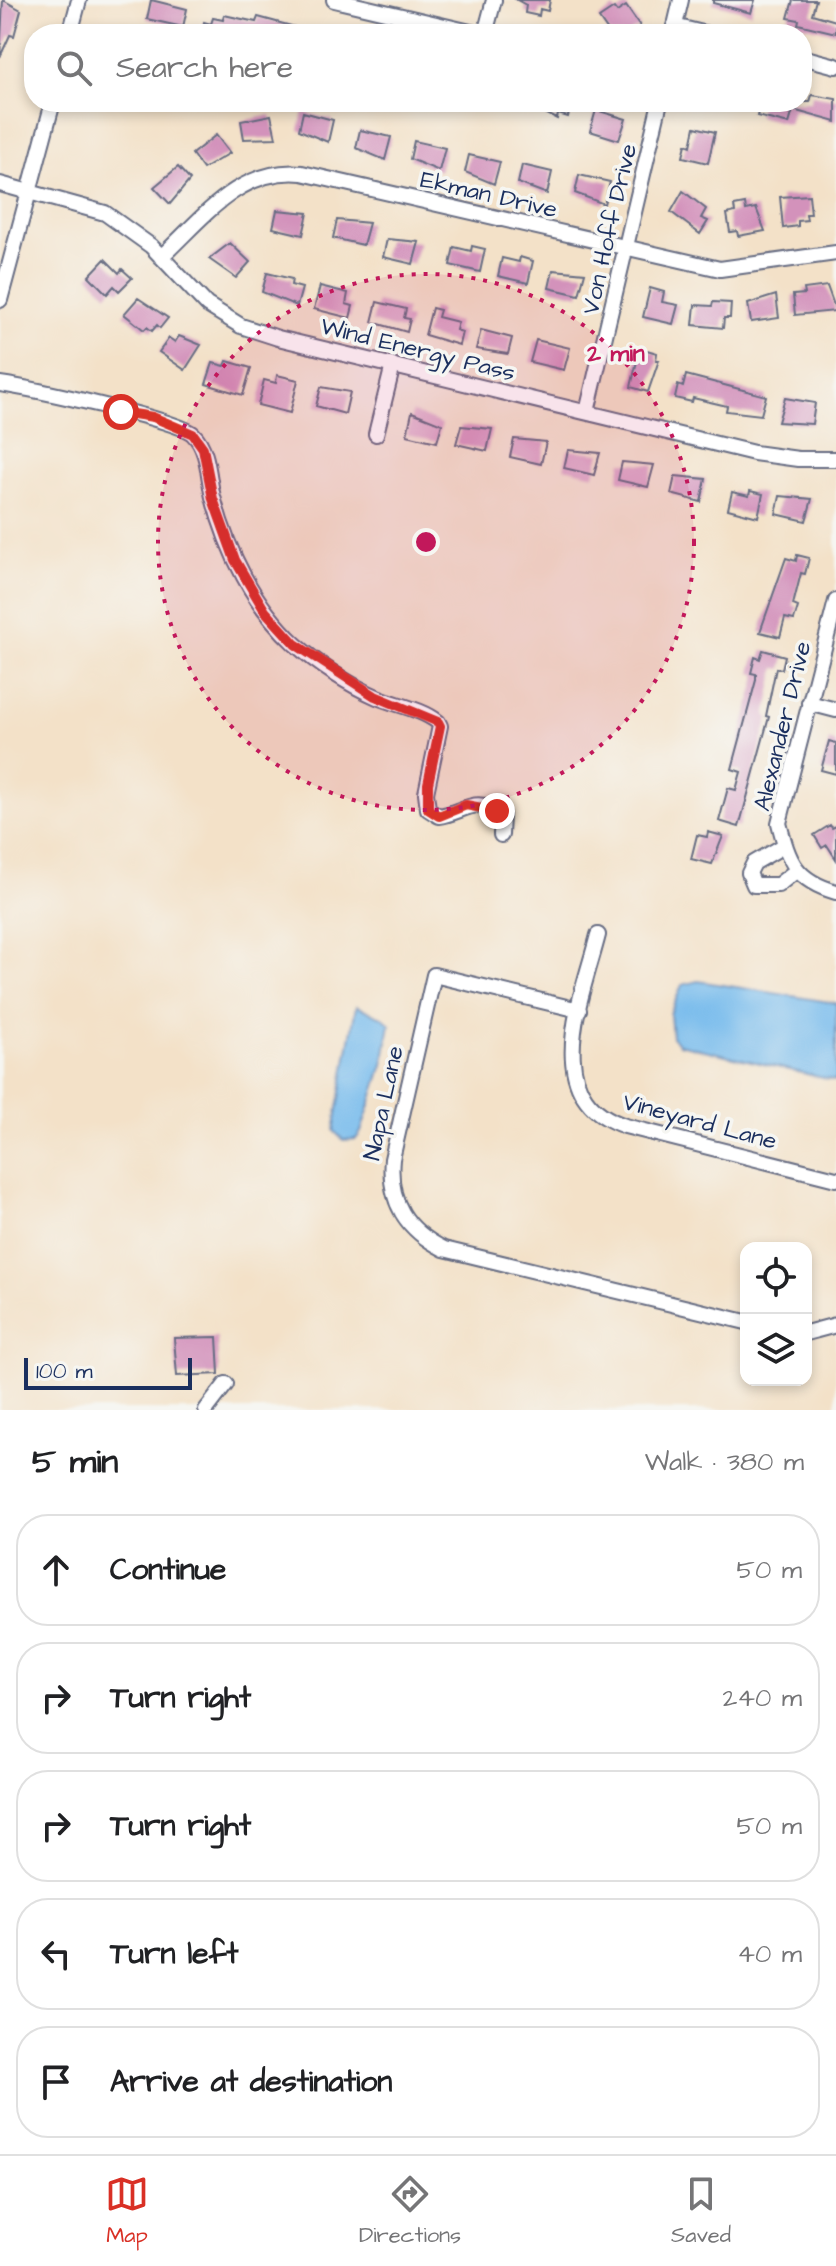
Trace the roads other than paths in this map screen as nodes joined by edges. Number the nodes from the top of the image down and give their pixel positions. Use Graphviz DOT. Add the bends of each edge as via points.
graph roads {
  1 [pos="79,0"];
  2 [pos="334,0"];
  3 [pos="494,0"];
  4 [pos="681,0"];
  5 [pos="73,24"];
  6 [pos="436,24"];
  7 [pos="488,24"];
  8 [pos="675,24"];
  9 [pos="812,60"];
  10 [pos="836,66"];
  11 [pos="50,112"];
  12 [pos="658,112"];
  13 [pos="0,184"];
  14 [pos="29,192"];
  15 [pos="628,250"];
  16 [pos="836,253"];
  17 [pos="161,257"];
  18 [pos="0,300"];
  19 [pos="393,365"];
  20 [pos="0,384"];
  21 [pos="587,412"];
  22 [pos="376,434"];
  23 [pos="836,459"];
  24 [pos="836,601"];
  25 [pos="809,703"];
  26 [pos="836,710"];
  27 [pos="501,835"];
  28 [pos="785,845"];
  29 [pos="793,866"];
  30 [pos="836,892"];
  31 [pos="598,935"];
  32 [pos="579,1010"];
  33 [pos="836,1179"];
  34 [pos="740,1321"];
  35 [pos="836,1325"];
  36 [pos="812,1331"];
  37 [pos="226,1384"];
  38 [pos="206,1410"];
  1 -- 5 [label="street"];
  2 -- 6 [label="street"];
  3 -- 7 [label="street"];
  4 -- 8 [label="street"];
  9 -- 10 [label="street"];
  11 -- 14 [label="street"];
  12 -- 15 [label="street, Von Hoff Drive"];
  13 -- 14 [label="street, Wind Energy Pass"];
  14 -- 17 [label="street, Wind Energy Pass" via="105,213"];
  14 -- 18 [label="street"];
  15 -- 16 [label="street, Ekman Drive" via="720,269"];
  15 -- 17 [label="street, Ekman Drive" via="277,171 243,183"];
  15 -- 21 [label="street, Von Hoff Drive"];
  17 -- 19 [label="street, Wind Energy Pass" via="207,305 241,326"];
  19 -- 21 [label="street, Wind Energy Pass"];
  19 -- 22 [label="street"];
  20 -- 27 [label="street" via="153,417 193,434 203,448 213,499 235,560 265,611 295,644 336,674 438,722 428,809 439,816 466,805 497,811 503,819"];
  21 -- 23 [label="street, Wind Energy Pass" via="754,453"];
  24 -- 25 [label="street, Alexander Drive"];
  25 -- 26 [label="street"];
  25 -- 28 [label="street, Alexander Drive" via="780,810"];
  28 -- 29 [label="street, Alexander Drive"];
  28 -- 29 [label="street" via="754,863 749,873 754,885 764,888 778,885"];
  29 -- 30 [label="street" via="818,886"];
  31 -- 32 [label="street, Vineyard Lane"];
  32 -- 33 [label="street, Vineyard Lane" via="571,1049 574,1077 584,1097 607,1120"];
  32 -- 34 [label="street, Napa Lane" via="434,975 392,1159 396,1203 421,1238 444,1249"];
  35 -- 36 [label="street"];
  37 -- 38 [label="street"];
}
